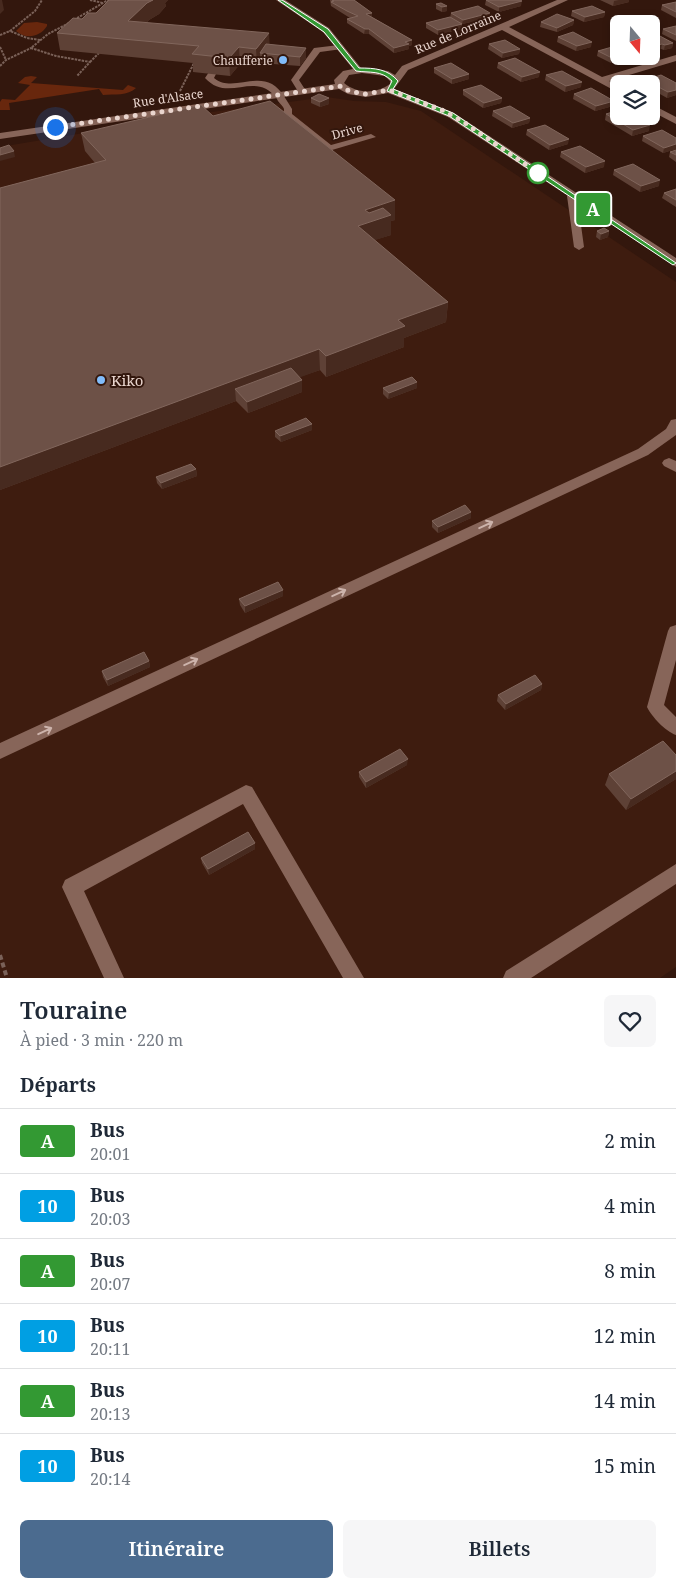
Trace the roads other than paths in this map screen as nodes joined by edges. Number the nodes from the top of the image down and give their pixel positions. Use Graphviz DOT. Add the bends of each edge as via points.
graph roads {
  1 [pos="280,0"];
  2 [pos="564,0"];
  3 [pos="502,27"];
  4 [pos="339,47"];
  5 [pos="676,58"];
  6 [pos="405,68"];
  7 [pos="358,70"];
  8 [pos="372,70"];
  9 [pos="212,74"];
  10 [pos="601,80"];
  11 [pos="392,85"];
  12 [pos="610,85"];
  13 [pos="341,86"];
  14 [pos="302,91"];
  15 [pos="276,95"];
  16 [pos="660,113"];
  17 [pos="676,121"];
  18 [pos="0,136"];
  19 [pos="371,137"];
  20 [pos="572,196"];
  21 [pos="579,246"];
  22 [pos="676,263"];
  23 [pos="674,430"];
  24 [pos="676,631"];
  25 [pos="676,728"];
  26 [pos="0,751"];
  27 [pos="676,873"];
  28 [pos="114,978"];
  29 [pos="354,978"];
  30 [pos="513,978"];
  1 -- 4 [label="street" via="326,30"];
  2 -- 3 [label="street, Rue de Lorraine"];
  3 -- 6 [label="street, Rue de Lorraine"];
  3 -- 10 [label="street"];
  4 -- 7 [label="street"];
  4 -- 14 [label="lane" via="317,50 295,80"];
  5 -- 10 [label="street"];
  6 -- 8 [label="street"];
  6 -- 11 [label="street, Rue de Lorraine"];
  7 -- 8 [label="street"];
  7 -- 13 [label="street" via="341,76"];
  8 -- 11 [label="street" via="388,74"];
  9 -- 15 [label="lane" via="209,78 219,85 267,85"];
  10 -- 12 [label="street"];
  11 -- 13 [label="street" via="365,94"];
  11 -- 20 [label="street" via="451,115"];
  13 -- 14 [label="street, Rue d'Alsace"];
  14 -- 15 [label="street, Rue d'Alsace"];
  15 -- 18 [label="street, Rue d'Alsace"];
  15 -- 19 [label="lane, Drive" via="288,109 287,115 329,148"];
  16 -- 17 [label="street"];
  20 -- 21 [label="lane"];
  20 -- 22 [label="street"];
  26 -- 23 [label="lane, one-way" via="559,492 642,452"];
  24 -- 25 [label="lane" via="655,707"];
  27 -- 30 [label="lane"];
  28 -- 29 [label="lane" via="72,887 246,793"];
}
